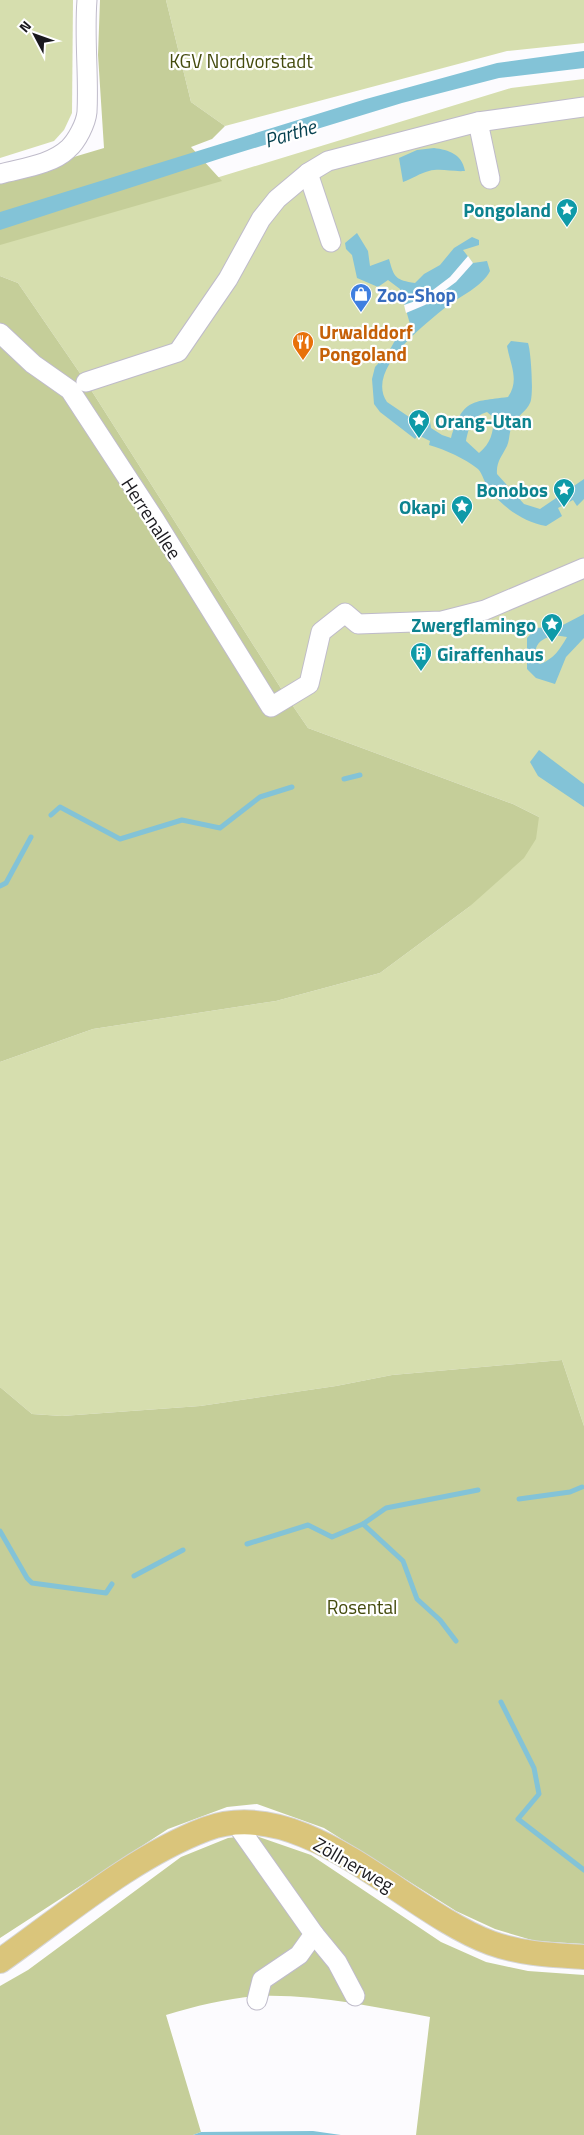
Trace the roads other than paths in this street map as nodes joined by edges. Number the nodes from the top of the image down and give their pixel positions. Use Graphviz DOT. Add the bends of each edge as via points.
graph roads {
  1 [pos="87,0"];
  2 [pos="584,107"];
  3 [pos="478,122"];
  4 [pos="308,173"];
  5 [pos="0,174"];
  6 [pos="490,179"];
  7 [pos="331,242"];
  8 [pos="0,333"];
  9 [pos="86,382"];
  10 [pos="584,568"];
  11 [pos="236,1822"];
  12 [pos="314,1934"];
  13 [pos="584,1957"];
  14 [pos="0,1961"];
  15 [pos="355,1996"];
  16 [pos="257,2000"];
  1 -- 5 [label="street" via="87,114 76,140 68,150 49,160"];
  2 -- 3 [label="street"];
  3 -- 4 [label="street" via="328,161"];
  3 -- 6 [label="street"];
  4 -- 7 [label="street"];
  4 -- 9 [label="street" via="277,199 261,219 228,279 178,352"];
  8 -- 10 [label="street, Herrenallee" via="32,364 70,390 271,707 309,684 321,632 342,607 358,624 442,621 485,610"];
  11 -- 12 [label="street"];
  11 -- 13 [label="main road, Zöllnerweg" via="264,1823 318,1840 449,1923 491,1943 532,1954"];
  11 -- 14 [label="main road, Zöllnerweg" via="208,1829 142,1860"];
  12 -- 15 [label="street" via="337,1962"];
  12 -- 16 [label="street" via="299,1955 262,1980"];
}
